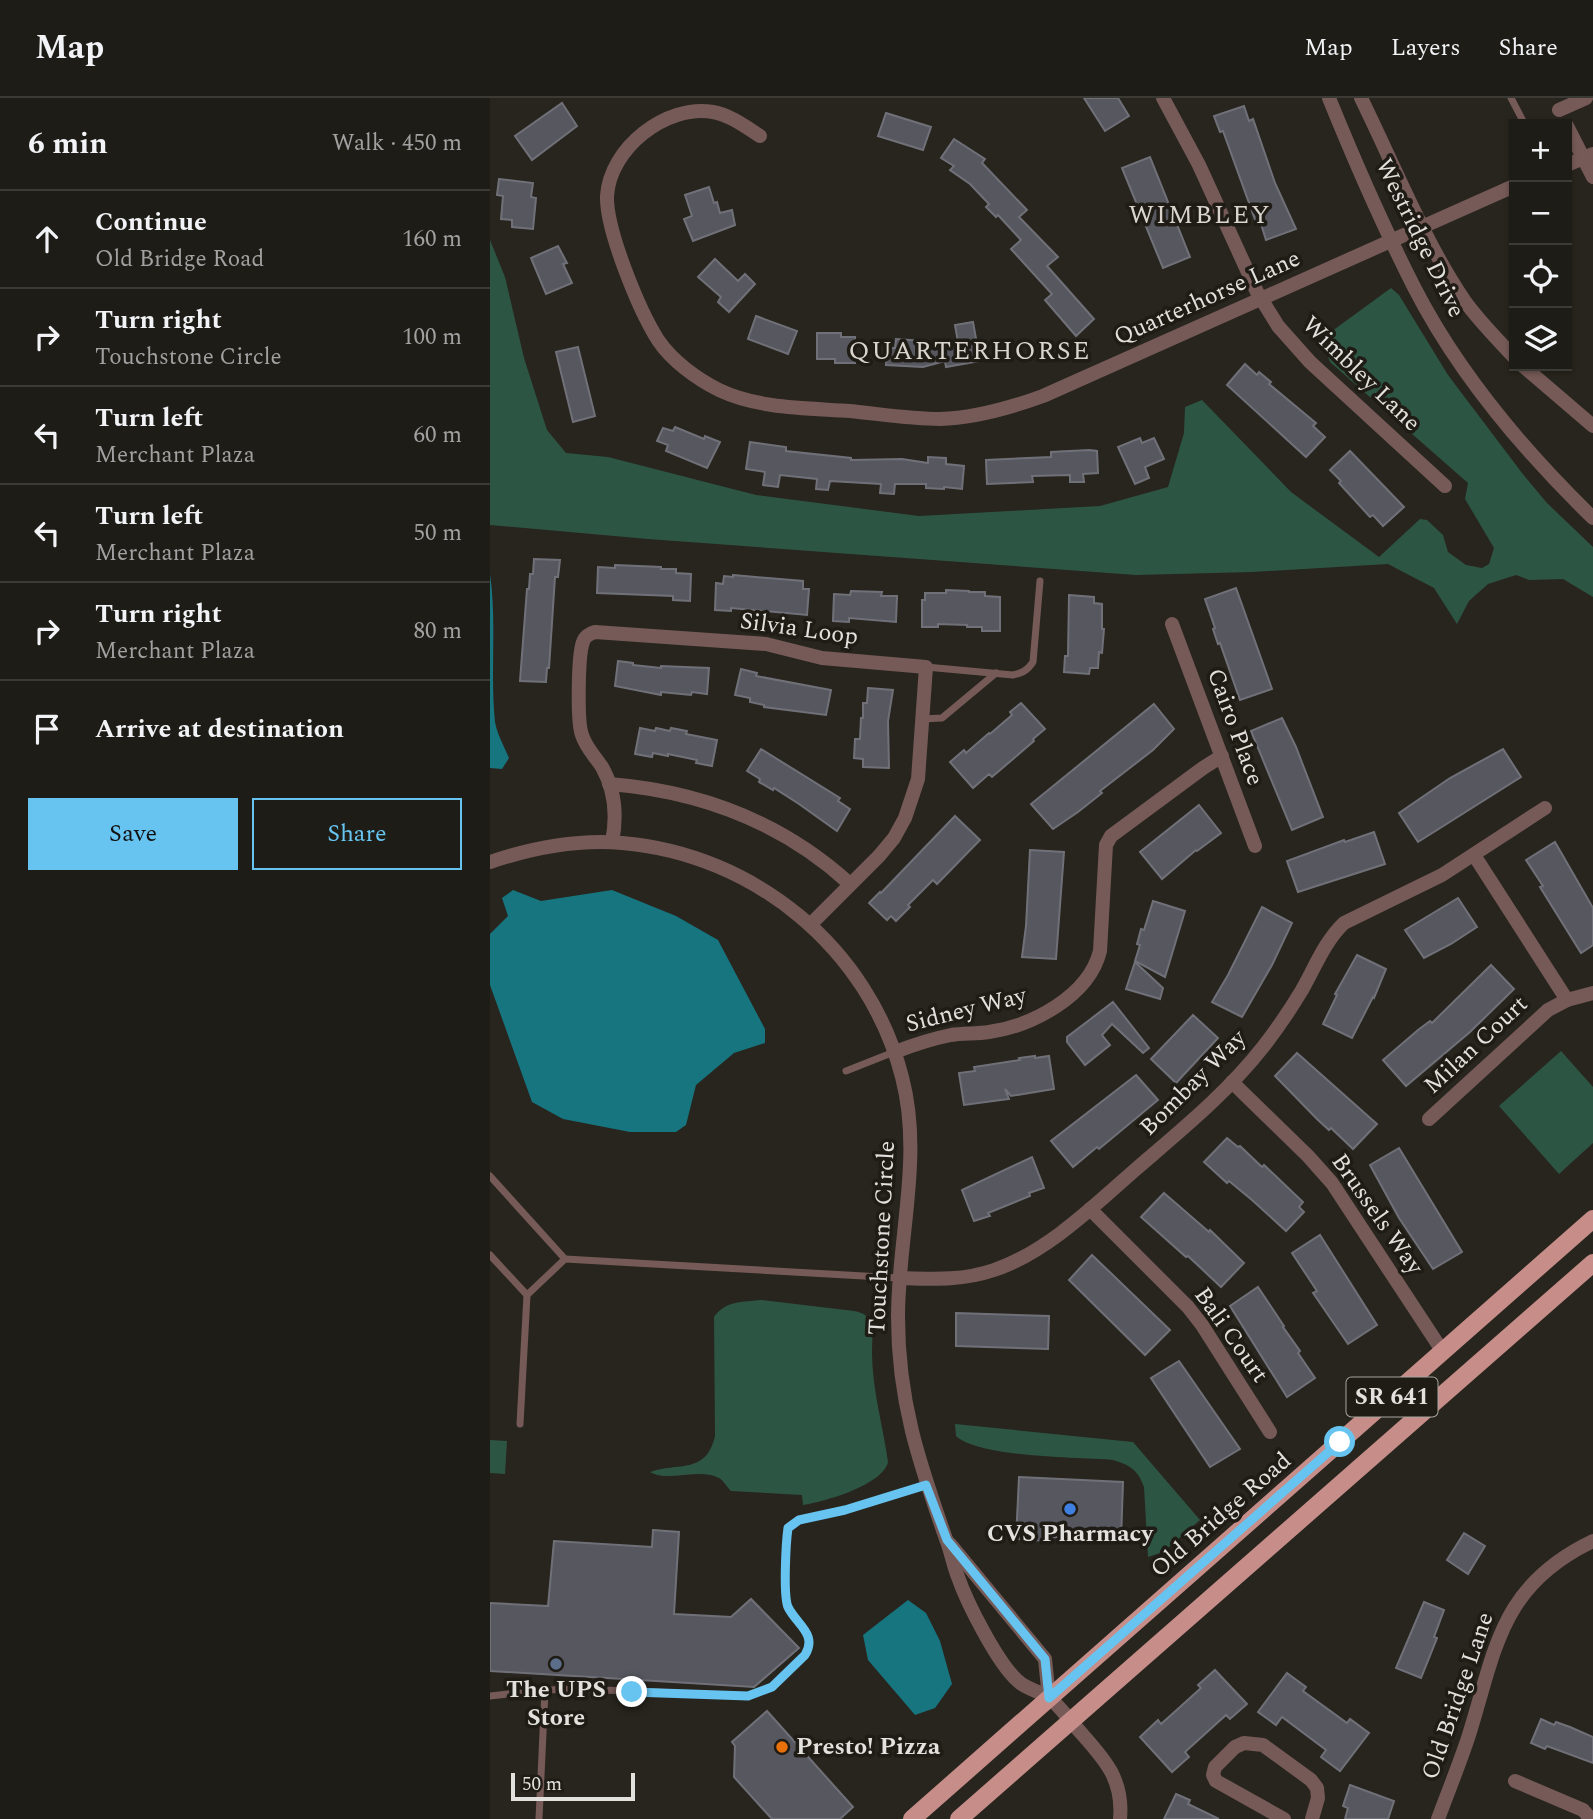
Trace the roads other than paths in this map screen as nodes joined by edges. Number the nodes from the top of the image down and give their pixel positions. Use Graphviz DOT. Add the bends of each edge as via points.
graph roads {
  1 [pos="1163,98"];
  2 [pos="1329,98"];
  3 [pos="1361,98"];
  4 [pos="1511,98"];
  5 [pos="1586,98"];
  6 [pos="1555,104"];
  7 [pos="1521,119"];
  8 [pos="1572,133"];
  9 [pos="760,136"];
  10 [pos="1588,156"];
  11 [pos="1593,177"];
  12 [pos="1509,188"];
  13 [pos="1423,227"];
  14 [pos="1392,241"];
  15 [pos="1261,299"];
  16 [pos="1509,353"];
  17 [pos="1529,371"];
  18 [pos="1593,426"];
  19 [pos="1445,486"];
  20 [pos="1593,518"];
  21 [pos="1040,581"];
  22 [pos="1172,624"];
  23 [pos="926,667"];
  24 [pos="996,673"];
  25 [pos="922,719"];
  26 [pos="1222,756"];
  27 [pos="609,784"];
  28 [pos="1545,808"];
  29 [pos="612,842"];
  30 [pos="1255,846"];
  31 [pos="1474,855"];
  32 [pos="490,862"];
  33 [pos="850,884"];
  34 [pos="810,925"];
  35 [pos="1593,993"];
  36 [pos="1567,1000"];
  37 [pos="895,1052"];
  38 [pos="846,1071"];
  39 [pos="1232,1083"];
  40 [pos="1429,1119"];
  41 [pos="490,1177"];
  42 [pos="1090,1209"];
  43 [pos="1593,1219"];
  44 [pos="490,1255"];
  45 [pos="565,1259"];
  46 [pos="1593,1263"];
  47 [pos="899,1278"];
  48 [pos="527,1295"];
  49 [pos="1443,1352"];
  50 [pos="520,1424"];
  51 [pos="1269,1432"];
  52 [pos="926,1485"];
  53 [pos="947,1540"];
  54 [pos="1593,1541"];
  55 [pos="545,1690"];
  56 [pos="490,1696"];
  57 [pos="1049,1698"];
  58 [pos="1070,1721"];
  59 [pos="1515,1781"];
  60 [pos="539,1819"];
  61 [pos="912,1819"];
  62 [pos="959,1819"];
  63 [pos="1120,1819"];
  64 [pos="1284,1819"];
  65 [pos="1312,1819"];
  66 [pos="1438,1819"];
  67 [pos="1591,1819"];
  1 -- 15 [label="street, Wimbley Lane"];
  2 -- 14 [label="street, Westridge Drive"];
  3 -- 13 [label="street, Westridge Drive"];
  4 -- 7 [label="lane"];
  5 -- 6 [label="street"];
  8 -- 10 [label="street"];
  9 -- 15 [label="street, Quarterhorse Lane" via="716,113 687,112 670,117 629,146 618,160 607,193 621,255 658,339 702,381 738,398 907,417 972,416 1043,396"];
  10 -- 11 [label="street"];
  12 -- 13 [label="street, Quarterhorse Lane"];
  13 -- 14 [label="street, Quarterhorse Lane"];
  13 -- 16 [label="street, Westridge Drive" via="1465,302"];
  14 -- 15 [label="street, Quarterhorse Lane"];
  14 -- 20 [label="street, Westridge Drive" via="1415,289 1467,371 1504,420"];
  15 -- 19 [label="street, Wimbley Lane" via="1310,362"];
  17 -- 18 [label="street"];
  21 -- 24 [label="lane" via="1033,662 1022,673"];
  22 -- 26 [label="street, Cairo Place"];
  23 -- 24 [label="lane"];
  23 -- 25 [label="street"];
  23 -- 27 [label="street, Silvia Loop" via="822,658 766,644 589,634 582,645 579,722 584,743"];
  24 -- 25 [label="lane" via="942,718"];
  25 -- 33 [label="street" via="918,779 905,818 894,838"];
  26 -- 30 [label="street, Cairo Place"];
  26 -- 37 [label="street, Sidney Way" via="1111,836 1106,845 1100,951 1097,965 1079,987 1036,1018 1013,1027 935,1038"];
  27 -- 29 [label="street, Silvia Loop" via="615,818"];
  27 -- 33 [label="street" via="680,794 740,812 795,841"];
  28 -- 31 [label="street, Bombay Way"];
  29 -- 32 [label="street, Touchstone Circle" via="541,847"];
  29 -- 34 [label="street, Touchstone Circle" via="658,848 712,863 757,885"];
  31 -- 36 [label="street"];
  31 -- 39 [label="street, Bombay Way" via="1344,923 1332,934 1288,1012"];
  33 -- 34 [label="street"];
  34 -- 37 [label="street, Touchstone Circle" via="834,948 867,993"];
  35 -- 36 [label="street, Milan Court"];
  36 -- 40 [label="street, Milan Court" via="1538,1018"];
  37 -- 38 [label="lane"];
  37 -- 47 [label="street, Touchstone Circle" via="912,1147"];
  39 -- 42 [label="street, Bombay Way"];
  39 -- 49 [label="street, Brussels Way" via="1332,1183"];
  41 -- 45 [label="lane"];
  42 -- 47 [label="street, Bombay Way" via="1021,1259 996,1270 947,1280"];
  42 -- 51 [label="street, Bali Court" via="1188,1307"];
  43 -- 49 [label="main road, Old Bridge Road / SR 641"];
  44 -- 48 [label="lane"];
  45 -- 47 [label="lane"];
  45 -- 48 [label="lane"];
  46 -- 58 [label="main road, SR 641"];
  47 -- 52 [label="street, Touchstone Circle" via="904,1393"];
  48 -- 50 [label="lane"];
  49 -- 57 [label="main road, Old Bridge Road / SR 641"];
  52 -- 53 [label="street, Touchstone Circle"];
  52 -- 55 [label="lane" via="799,1520 788,1528 785,1597 807,1632 809,1649 764,1691 748,1696"];
  53 -- 57 [label="street, Touchstone Circle" via="1045,1659"];
  53 -- 57 [label="street, Touchstone Circle" via="967,1602 996,1650 1019,1683"];
  54 -- 66 [label="street, Old Bridge Lane" via="1537,1579 1507,1619"];
  55 -- 56 [label="lane"];
  55 -- 60 [label="lane"];
  57 -- 58 [label="street"];
  57 -- 61 [label="main road, Old Bridge Road / SR 641"];
  58 -- 62 [label="main road, SR 641"];
  58 -- 63 [label="street" via="1109,1765 1119,1791"];
  59 -- 67 [label="street" via="1583,1810"];
  64 -- 65 [label="street" via="1216,1781 1215,1767 1235,1747 1263,1745 1311,1780 1318,1798"];
}
